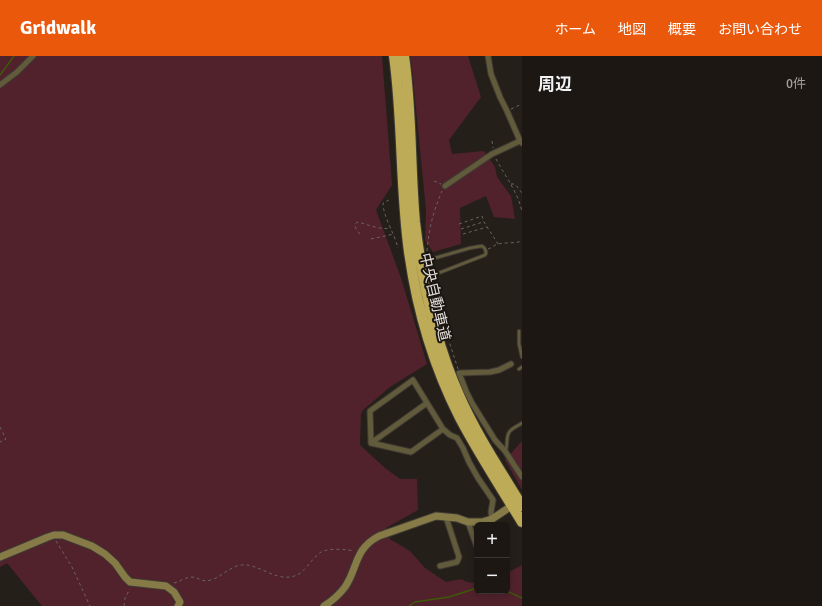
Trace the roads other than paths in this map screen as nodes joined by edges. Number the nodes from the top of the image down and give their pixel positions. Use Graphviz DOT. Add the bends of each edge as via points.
graph roads {
  1 [pos="33,56"];
  2 [pos="394,56"];
  3 [pos="404,56"];
  4 [pos="488,56"];
  5 [pos="0,85"];
  6 [pos="521,142"];
  7 [pos="444,186"];
  8 [pos="428,260"];
  9 [pos="431,276"];
  10 [pos="519,331"];
  11 [pos="522,357"];
  12 [pos="511,364"];
  13 [pos="522,367"];
  14 [pos="519,368"];
  15 [pos="427,403"];
  16 [pos="522,423"];
  17 [pos="443,429"];
  18 [pos="371,443"];
  19 [pos="505,452"];
  20 [pos="522,477"];
  21 [pos="522,506"];
  22 [pos="507,509"];
  23 [pos="446,517"];
  24 [pos="492,519"];
  25 [pos="468,522"];
  26 [pos="522,522"];
  27 [pos="474,539"];
  28 [pos="0,557"];
  29 [pos="440,566"];
  30 [pos="178,606"];
  31 [pos="324,606"];
  1 -- 5 [label="street"];
  2 -- 26 [label="highway, 中央自動車道" via="409,251 429,340 460,419"];
  3 -- 21 [label="highway, 中央自動車道" via="416,224 423,275 434,324 459,396"];
  4 -- 6 [label="street" via="500,97"];
  6 -- 7 [label="street" via="493,153"];
  8 -- 9 [label="lane" via="476,247 482,246 486,250 484,255"];
  10 -- 11 [label="lane"];
  12 -- 19 [label="street" via="490,372 459,373 472,403"];
  13 -- 14 [label="lane"];
  15 -- 17 [label="street"];
  15 -- 18 [label="street"];
  15 -- 18 [label="street" via="413,380 370,411"];
  16 -- 19 [label="lane" via="508,432"];
  17 -- 18 [label="street" via="411,452"];
  17 -- 24 [label="street" via="457,438 493,500"];
  19 -- 20 [label="street"];
  22 -- 24 [label="street"];
  23 -- 25 [label="street"];
  23 -- 29 [label="street" via="459,557 457,562"];
  23 -- 31 [label="street" via="436,516 372,540 360,553 345,587"];
  24 -- 25 [label="street"];
  25 -- 27 [label="street"];
  28 -- 30 [label="street" via="53,536 63,535 105,554 130,582 166,586 178,598"];
}
